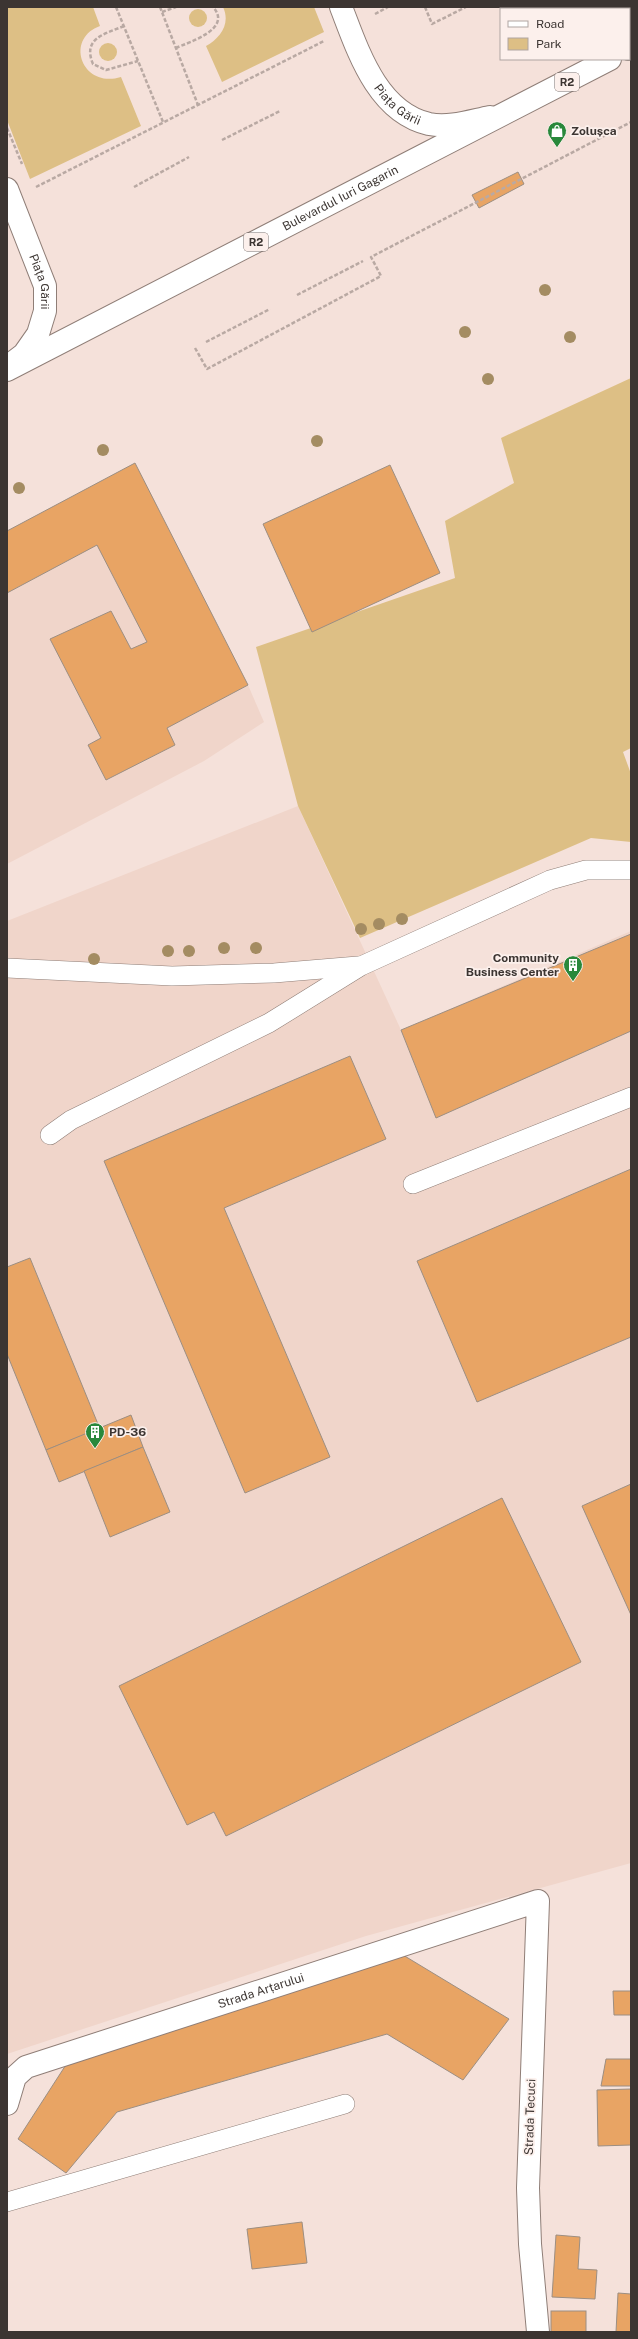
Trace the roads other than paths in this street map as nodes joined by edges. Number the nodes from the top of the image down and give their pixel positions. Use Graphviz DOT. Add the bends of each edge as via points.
graph roads {
  1 [pos="341,7"];
  2 [pos="608,60"];
  3 [pos="504,113"];
  4 [pos="7,189"];
  5 [pos="7,369"];
  6 [pos="631,870"];
  7 [pos="362,966"];
  8 [pos="7,968"];
  9 [pos="631,1097"];
  10 [pos="50,1135"];
  11 [pos="413,1184"];
  12 [pos="538,1901"];
  13 [pos="7,2104"];
  14 [pos="345,2104"];
  15 [pos="7,2202"];
  16 [pos="538,2332"];
  1 -- 3 [label="street, Piața Gării" via="371,76 385,98 405,115 430,124 456,125"];
  2 -- 3 [label="street, Bulevardul Iuri Gagarin / R2"];
  3 -- 5 [label="street, Bulevardul Iuri Gagarin / R2"];
  4 -- 5 [label="street, Piața Gării" via="45,286 45,304 38,334 24,354"];
  6 -- 7 [label="lane" via="586,870 550,880"];
  7 -- 8 [label="lane" via="274,973 172,976"];
  7 -- 10 [label="lane" via="269,1023 71,1120"];
  9 -- 11 [label="lane"];
  12 -- 13 [label="street, Strada Arțarului" via="26,2067 15,2077"];
  12 -- 16 [label="street, Strada Tecuci" via="528,2188"];
  14 -- 15 [label="lane"];
}
